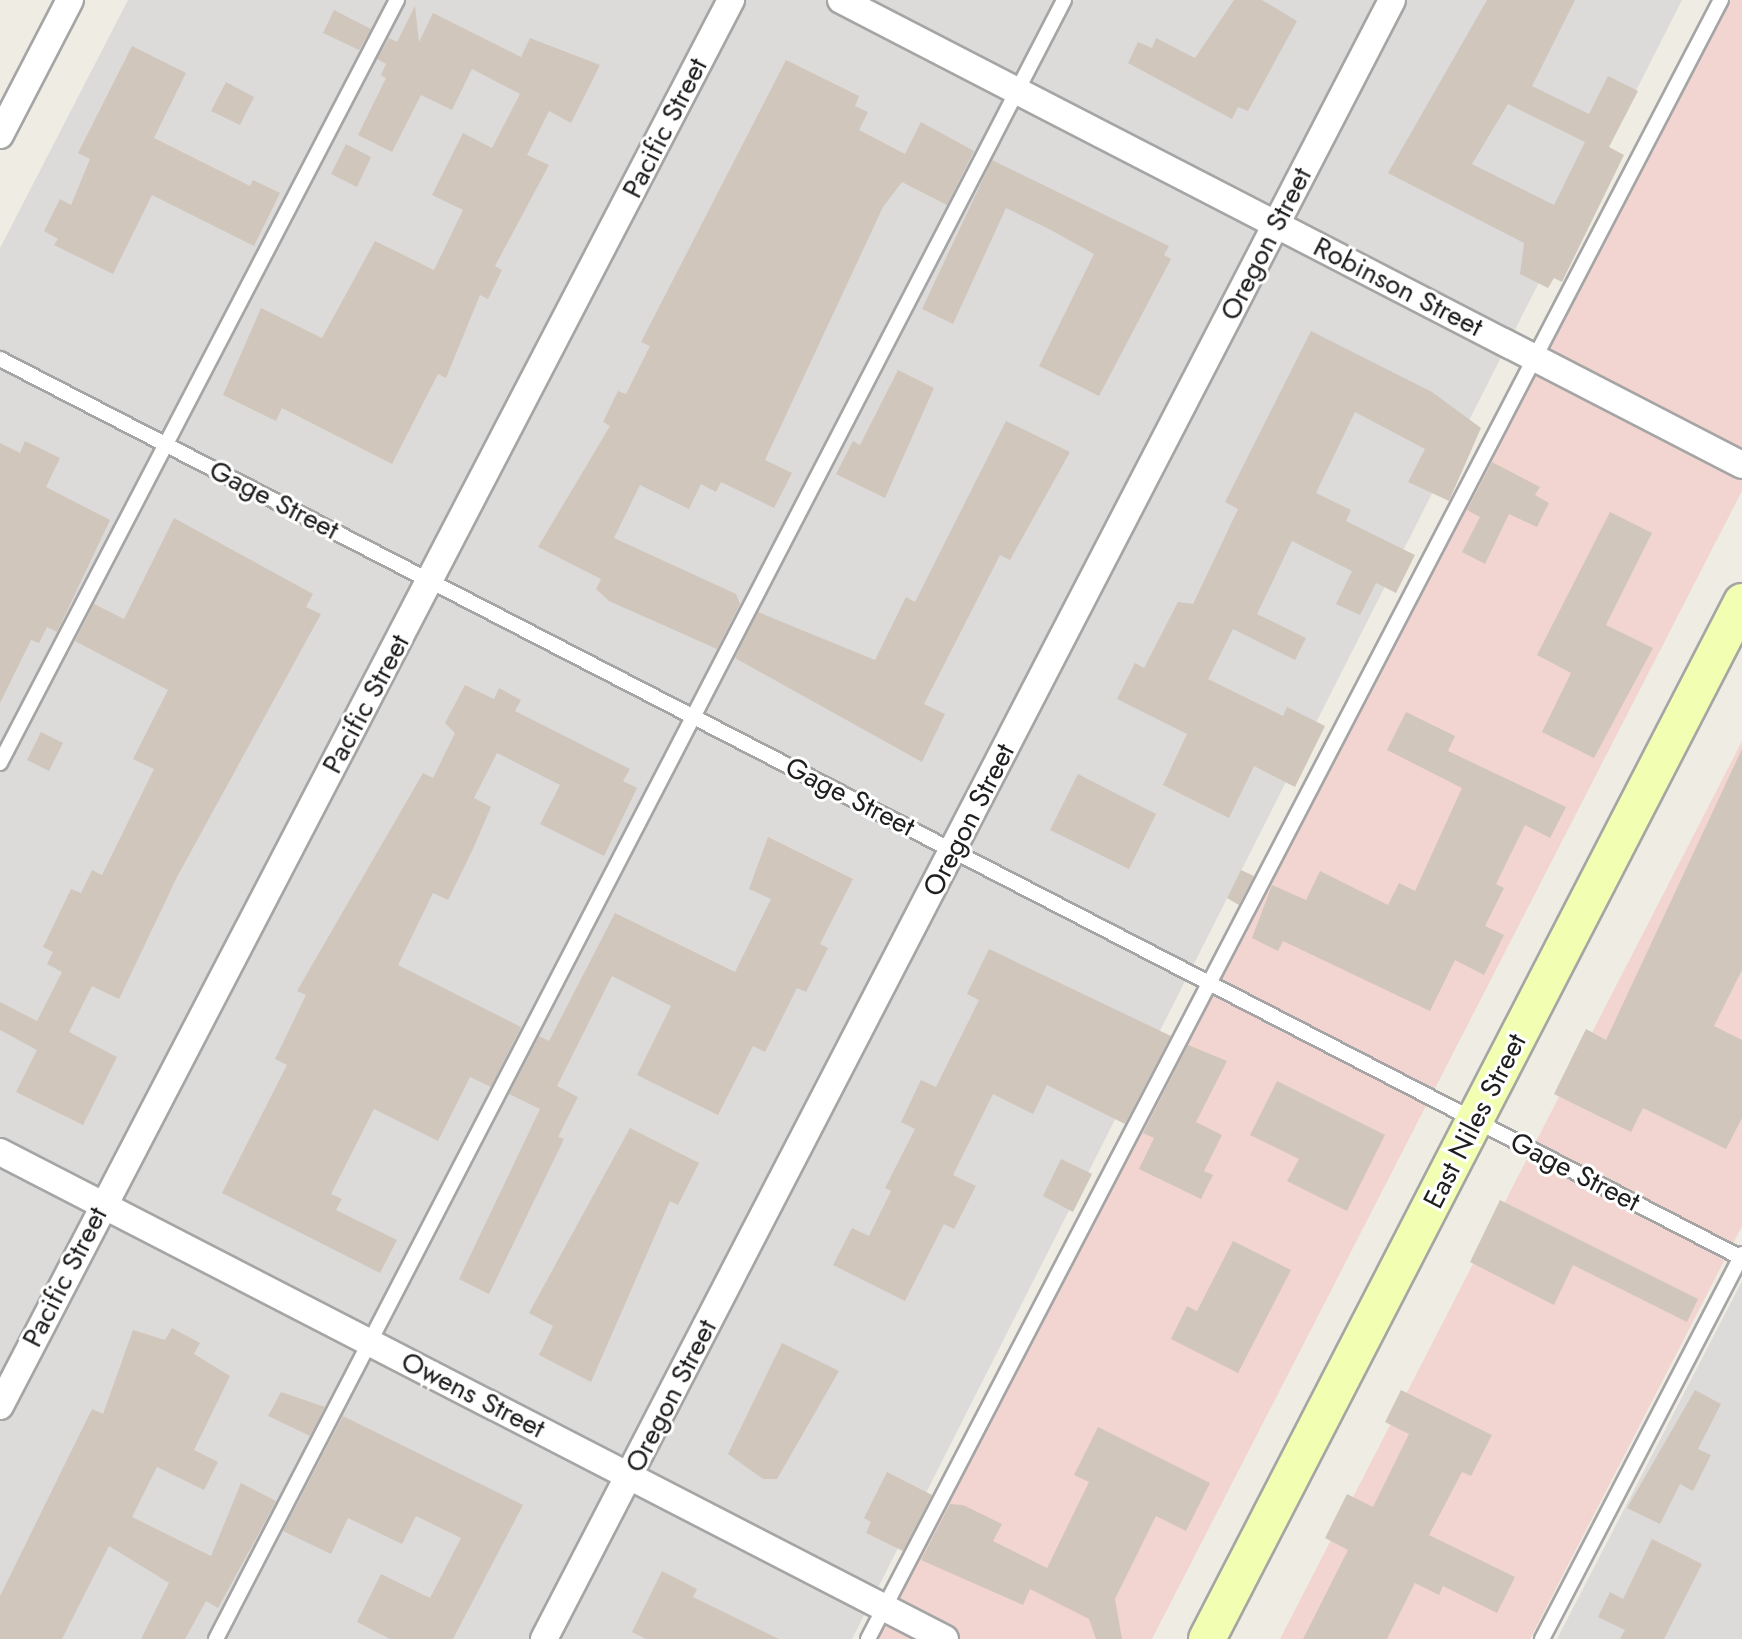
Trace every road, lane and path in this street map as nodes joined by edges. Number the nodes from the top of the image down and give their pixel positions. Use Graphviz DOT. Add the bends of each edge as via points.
graph roads {
  1 [pos="70,0"];
  2 [pos="397,0"];
  3 [pos="731,0"];
  4 [pos="841,0"];
  5 [pos="1064,0"];
  6 [pos="1392,0"];
  7 [pos="1721,0"];
  8 [pos="1018,91"];
  9 [pos="0,135"];
  10 [pos="1277,224"];
  11 [pos="1533,357"];
  12 [pos="0,359"];
  13 [pos="166,444"];
  14 [pos="1742,465"];
  15 [pos="431,581"];
  16 [pos="1742,602"];
  17 [pos="694,717"];
  18 [pos="0,763"];
  19 [pos="953,851"];
  20 [pos="1208,982"];
  21 [pos="1475,1120"];
  22 [pos="0,1152"];
  23 [pos="102,1204"];
  24 [pos="1741,1256"];
  25 [pos="367,1341"];
  26 [pos="0,1406"];
  27 [pos="630,1476"];
  28 [pos="884,1607"];
  29 [pos="216,1639"];
  30 [pos="544,1639"];
  31 [pos="868,1639"];
  32 [pos="945,1639"];
  33 [pos="1207,1639"];
  34 [pos="1542,1639"];
  1 -- 9 [label="street"];
  2 -- 13 [label="lane"];
  3 -- 15 [label="street, Pacific Street"];
  4 -- 8 [label="street, Robinson Street"];
  5 -- 8 [label="lane"];
  6 -- 10 [label="street, Oregon Street"];
  7 -- 11 [label="lane"];
  8 -- 10 [label="street, Robinson Street"];
  8 -- 17 [label="lane"];
  10 -- 11 [label="street, Robinson Street"];
  10 -- 19 [label="street, Oregon Street"];
  11 -- 14 [label="street, Robinson Street"];
  11 -- 20 [label="lane"];
  12 -- 13 [label="lane, Gage Street"];
  13 -- 15 [label="lane, Gage Street"];
  13 -- 18 [label="lane"];
  15 -- 17 [label="lane, Gage Street"];
  15 -- 23 [label="street, Pacific Street"];
  16 -- 21 [label="main road, East Niles Street"];
  17 -- 19 [label="lane, Gage Street"];
  17 -- 25 [label="lane"];
  19 -- 20 [label="lane, Gage Street"];
  19 -- 27 [label="street, Oregon Street"];
  20 -- 21 [label="lane, Gage Street"];
  20 -- 28 [label="lane"];
  21 -- 24 [label="lane, Gage Street"];
  21 -- 33 [label="main road, East Niles Street"];
  22 -- 23 [label="street, Owens Street"];
  23 -- 25 [label="street, Owens Street"];
  23 -- 26 [label="street, Pacific Street"];
  24 -- 34 [label="lane"];
  25 -- 27 [label="street, Owens Street"];
  25 -- 29 [label="lane"];
  27 -- 28 [label="street, Owens Street"];
  27 -- 30 [label="street, Oregon Street"];
  28 -- 31 [label="lane"];
  28 -- 32 [label="street, Owens Street"];
}
